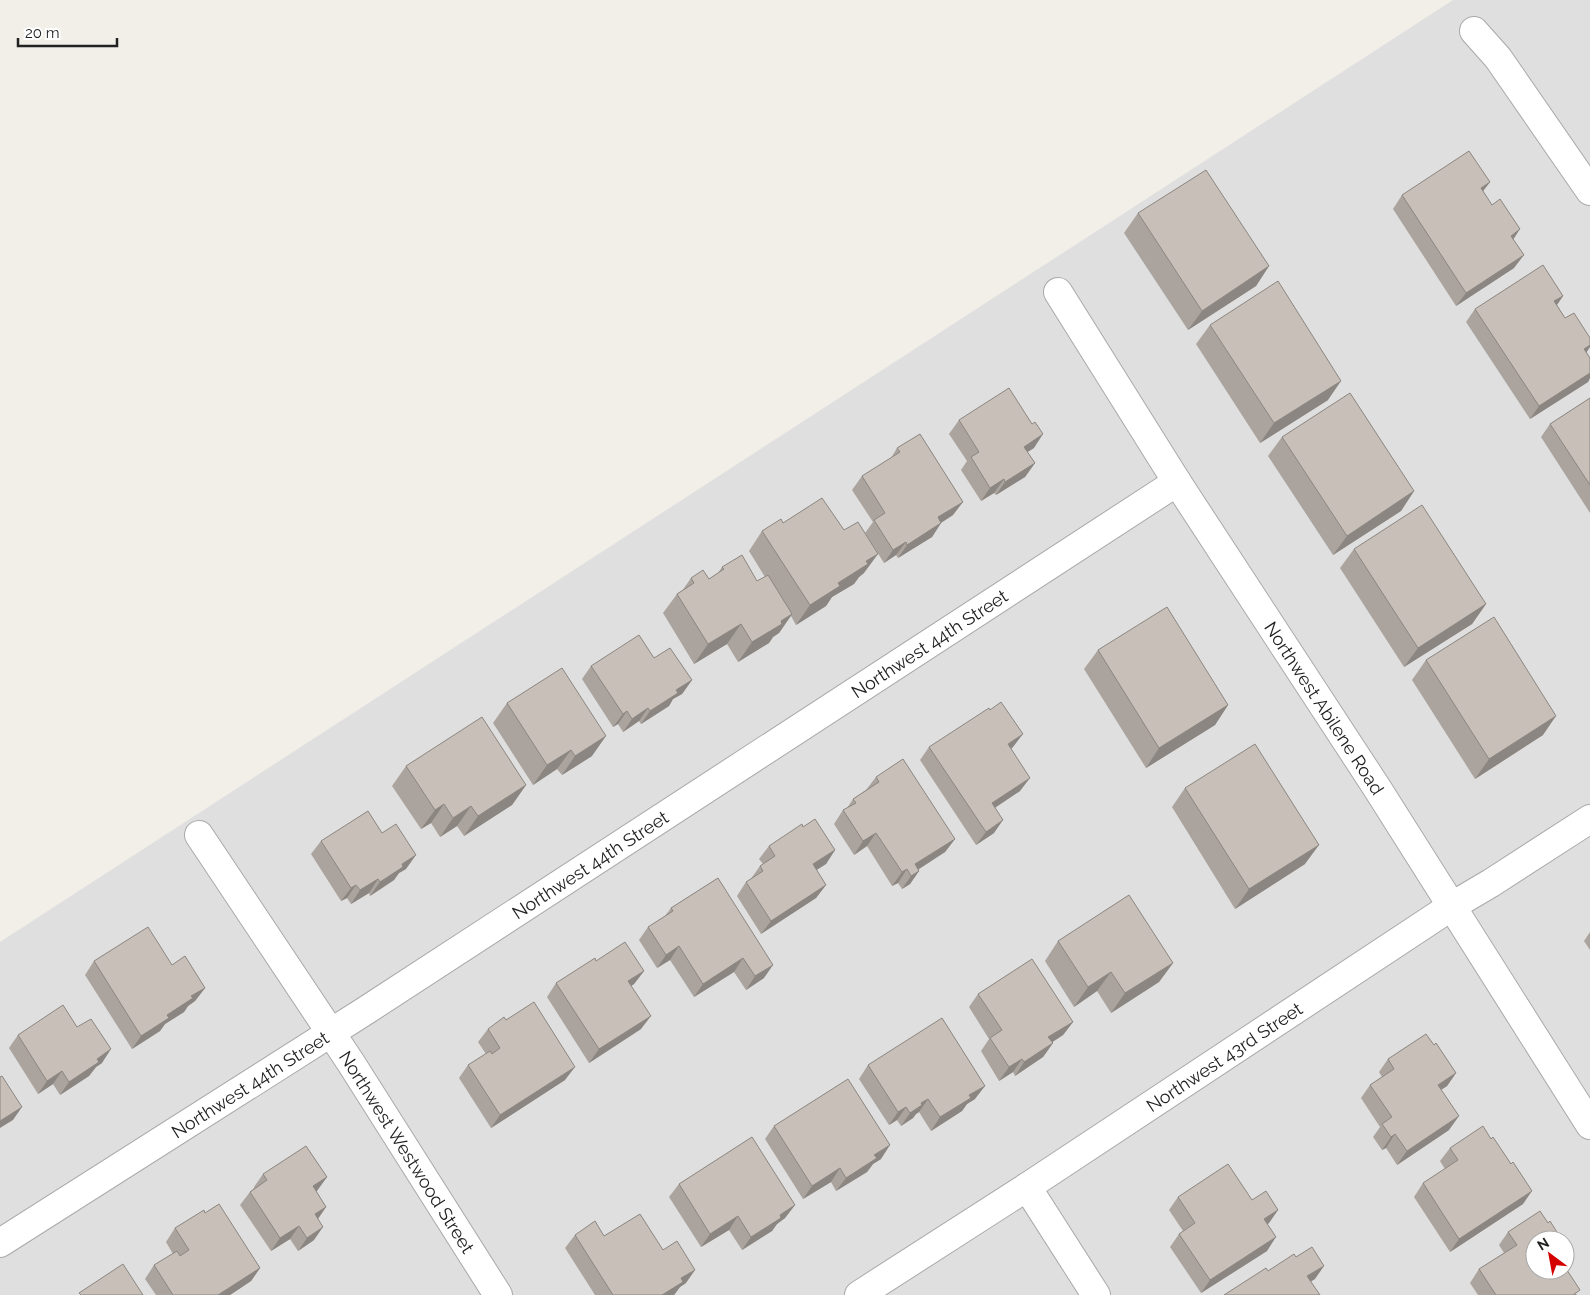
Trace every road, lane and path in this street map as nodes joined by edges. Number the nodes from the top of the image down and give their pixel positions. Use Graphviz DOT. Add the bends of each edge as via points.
graph roads {
  1 [pos="1474,31"];
  2 [pos="1590,191"];
  3 [pos="1058,292"];
  4 [pos="1177,482"];
  5 [pos="1590,819"];
  6 [pos="198,835"];
  7 [pos="1452,906"];
  8 [pos="330,1033"];
  9 [pos="1590,1125"];
  10 [pos="1027,1187"];
  11 [pos="0,1243"];
  12 [pos="498,1295"];
  13 [pos="859,1295"];
  14 [pos="1096,1295"];
  1 -- 2 [label="street" via="1498,58"];
  3 -- 4 [label="street, Northwest Abilene Road"];
  4 -- 7 [label="street, Northwest Abilene Road"];
  4 -- 8 [label="street, Northwest 44th Street"];
  5 -- 7 [label="street, Northwest 43rd Street"];
  6 -- 8 [label="street, Northwest Westwood Street"];
  7 -- 9 [label="street, Northwest Abilene Road"];
  7 -- 10 [label="street, Northwest 43rd Street"];
  8 -- 11 [label="street, Northwest 44th Street"];
  8 -- 12 [label="street, Northwest Westwood Street"];
  10 -- 13 [label="street, Northwest 43rd Street"];
  10 -- 14 [label="street"];
}
